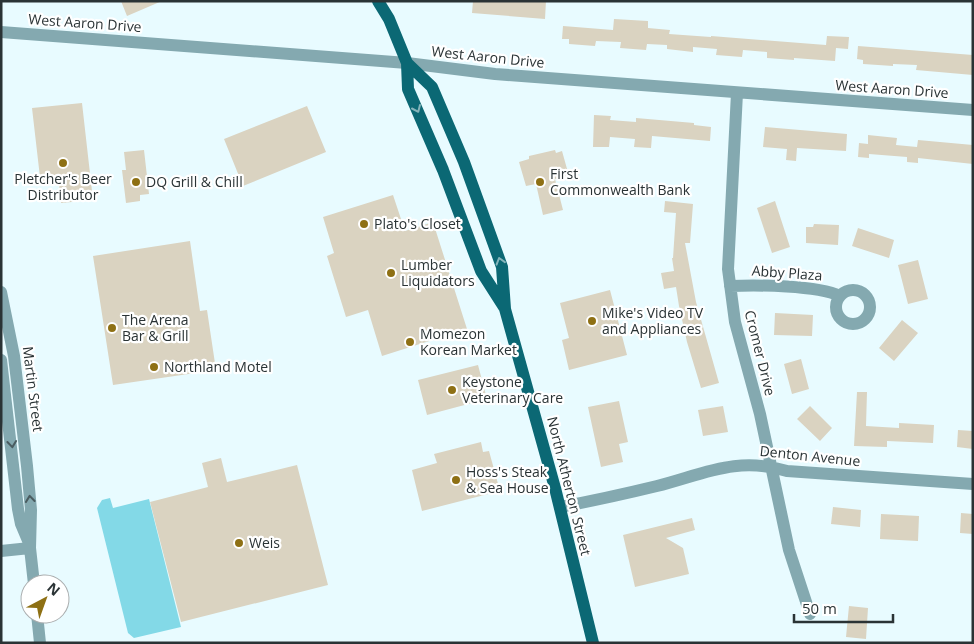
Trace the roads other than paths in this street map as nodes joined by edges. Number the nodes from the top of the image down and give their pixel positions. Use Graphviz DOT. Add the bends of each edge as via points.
graph roads {
  1 [pos="378,1"];
  2 [pos="1,32"];
  3 [pos="16,34"];
  4 [pos="1,37"];
  5 [pos="407,63"];
  6 [pos="737,93"];
  7 [pos="973,110"];
  8 [pos="730,286"];
  9 [pos="1,293"];
  10 [pos="840,296"];
  11 [pos="1,302"];
  12 [pos="506,309"];
  13 [pos="1,360"];
  14 [pos="770,466"];
  15 [pos="973,484"];
  16 [pos="560,507"];
  17 [pos="30,548"];
  18 [pos="1,551"];
  19 [pos="33,574"];
  20 [pos="810,614"];
  21 [pos="38,624"];
  22 [pos="40,643"];
  23 [pos="593,643"];
  1 -- 5 [label="main road, North Atherton Street"];
  2 -- 3 [label="street, West Aaron Drive"];
  3 -- 4 [label="street"];
  3 -- 5 [label="street, West Aaron Drive"];
  5 -- 6 [label="street, West Aaron Drive" via="495,74"];
  5 -- 12 [label="main road, North Atherton Street, one-way" via="408,89 481,272"];
  12 -- 5 [label="main road, North Atherton Street, one-way" via="502,268 464,162 432,87"];
  6 -- 7 [label="street, West Aaron Drive"];
  6 -- 8 [label="street, Cromer Drive" via="730,211"];
  8 -- 10 [label="street, Abby Plaza" via="824,290"];
  8 -- 14 [label="street, Cromer Drive" via="735,322 760,414"];
  9 -- 11 [label="street, Martin Street"];
  17 -- 9 [label="street, Martin Street, one-way" via="27,466 14,356"];
  12 -- 16 [label="main road, North Atherton Street"];
  13 -- 17 [label="street, Martin Street, one-way" via="18,509"];
  14 -- 15 [label="street, Denton Avenue" via="787,471"];
  14 -- 16 [label="street, Denton Avenue" via="742,465 716,469 658,486"];
  14 -- 20 [label="street, Cromer Drive" via="789,550"];
  16 -- 23 [label="main road, North Atherton Street"];
  17 -- 18 [label="street"];
  17 -- 19 [label="street, Martin Street"];
  21 -- 22 [label="street"];
}
